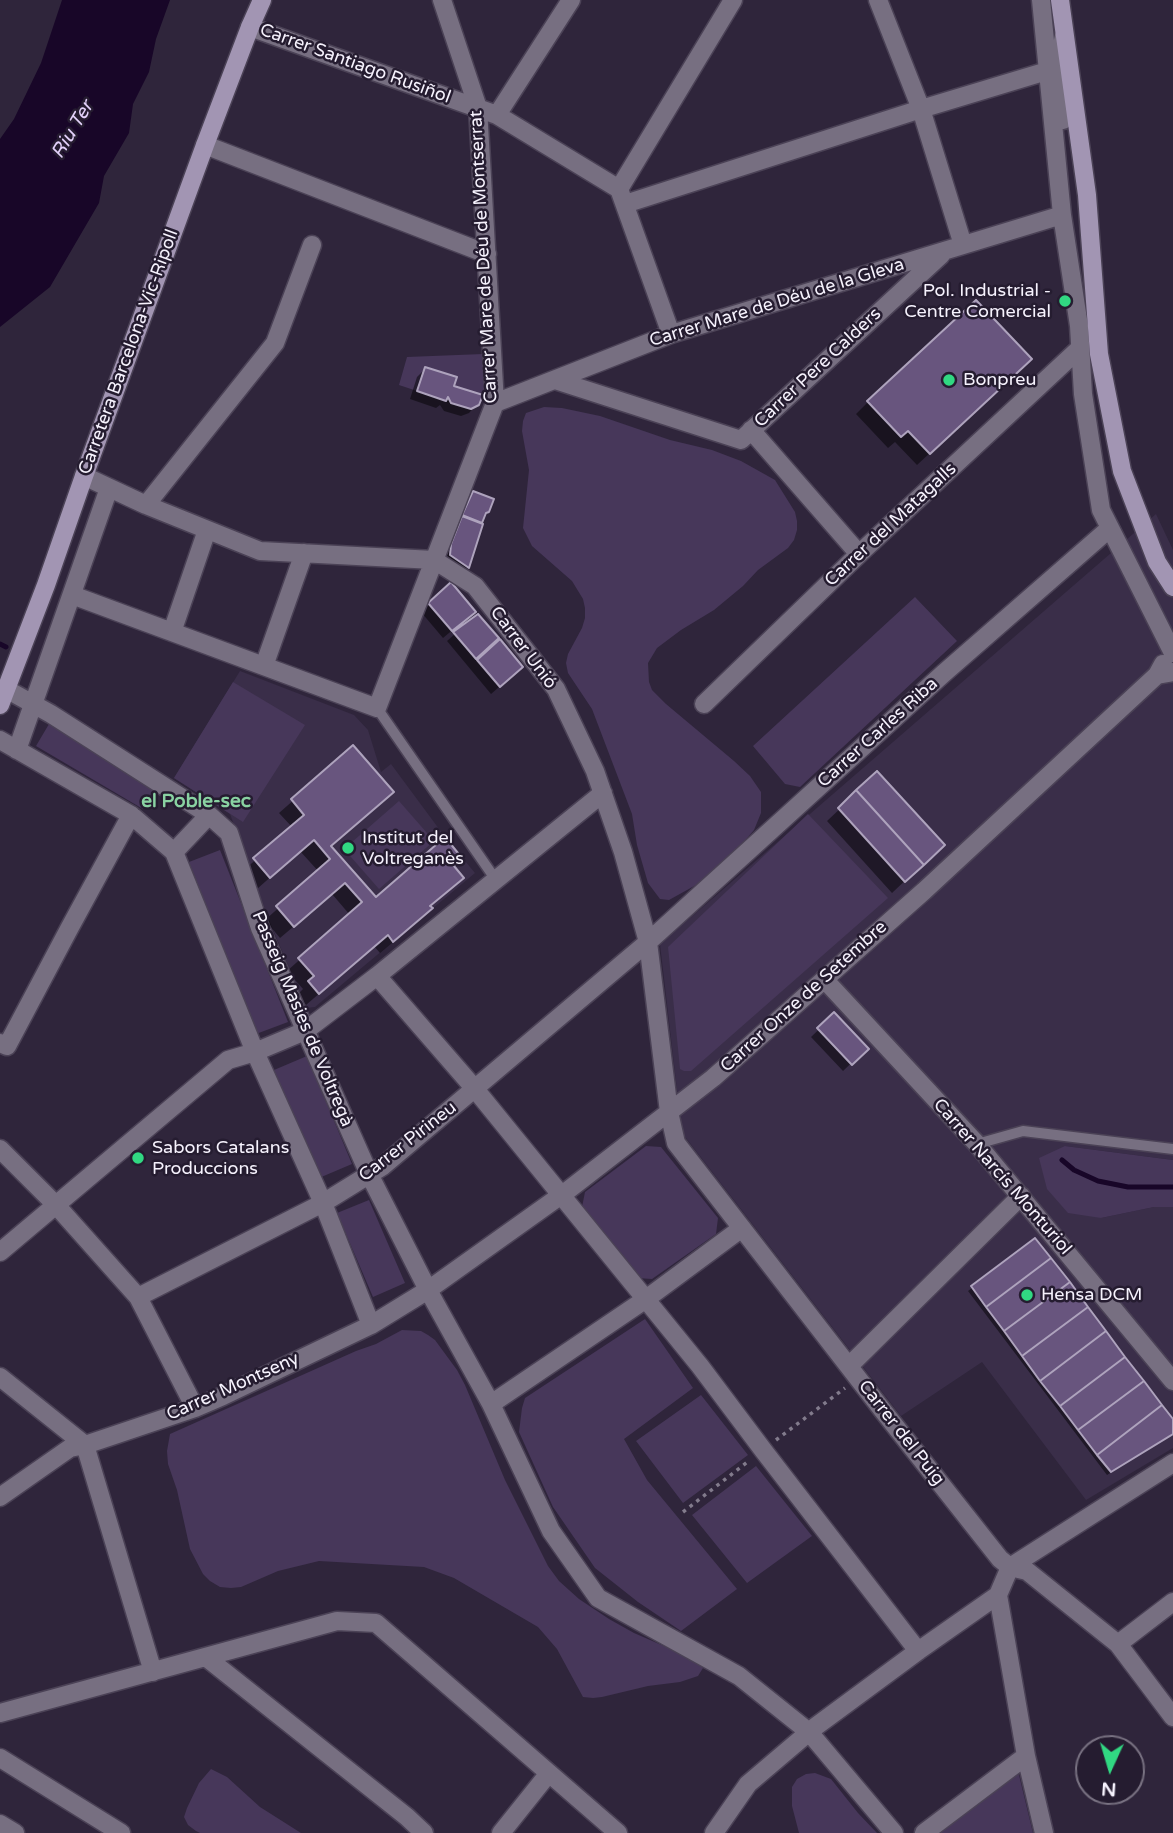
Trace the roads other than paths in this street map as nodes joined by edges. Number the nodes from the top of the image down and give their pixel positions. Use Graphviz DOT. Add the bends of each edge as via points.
graph roads {
  1 [pos="262,0"];
  2 [pos="442,0"];
  3 [pos="571,0"];
  4 [pos="733,0"];
  5 [pos="878,0"];
  6 [pos="1041,0"];
  7 [pos="1060,0"];
  8 [pos="250,27"];
  9 [pos="1064,36"];
  10 [pos="1047,71"];
  11 [pos="478,108"];
  12 [pos="921,109"];
  13 [pos="497,115"];
  14 [pos="205,145"];
  15 [pos="622,196"];
  16 [pos="1062,215"];
  17 [pos="312,245"];
  18 [pos="955,247"];
  19 [pos="487,254"];
  20 [pos="1068,255"];
  21 [pos="671,334"];
  22 [pos="1080,348"];
  23 [pos="555,380"];
  24 [pos="495,403"];
  25 [pos="751,430"];
  26 [pos="84,476"];
  27 [pos="108,488"];
  28 [pos="146,505"];
  29 [pos="1110,528"];
  30 [pos="208,530"];
  31 [pos="304,553"];
  32 [pos="859,554"];
  33 [pos="435,560"];
  34 [pos="1173,587"];
  35 [pos="72,595"];
  36 [pos="172,632"];
  37 [pos="1173,651"];
  38 [pos="264,666"];
  39 [pos="1165,673"];
  40 [pos="2,694"];
  41 [pos="34,704"];
  42 [pos="704,704"];
  43 [pos="377,708"];
  44 [pos="0,740"];
  45 [pos="17,750"];
  46 [pos="603,793"];
  47 [pos="131,815"];
  48 [pos="209,815"];
  49 [pos="174,852"];
  50 [pos="496,880"];
  51 [pos="648,942"];
  52 [pos="377,976"];
  53 [pos="824,979"];
  54 [pos="305,1031"];
  55 [pos="0,1044"];
  56 [pos="255,1052"];
  57 [pos="475,1088"];
  58 [pos="669,1112"];
  59 [pos="977,1144"];
  60 [pos="0,1149"];
  61 [pos="1173,1149"];
  62 [pos="369,1174"];
  63 [pos="561,1195"];
  64 [pos="1021,1196"];
  65 [pos="323,1203"];
  66 [pos="55,1205"];
  67 [pos="742,1228"];
  68 [pos="0,1252"];
  69 [pos="428,1290"];
  70 [pos="138,1297"];
  71 [pos="646,1299"];
  72 [pos="371,1325"];
  73 [pos="849,1366"];
  74 [pos="1170,1374"];
  75 [pos="0,1377"];
  76 [pos="491,1404"];
  77 [pos="195,1408"];
  78 [pos="85,1445"];
  79 [pos="1173,1463"];
  80 [pos="0,1497"];
  81 [pos="1010,1567"];
  82 [pos="998,1595"];
  83 [pos="1173,1602"];
  84 [pos="1118,1644"];
  85 [pos="918,1650"];
  86 [pos="207,1658"];
  87 [pos="153,1672"];
  88 [pos="0,1713"];
  89 [pos="1173,1717"];
  90 [pos="809,1732"];
  91 [pos="1026,1756"];
  92 [pos="0,1758"];
  93 [pos="549,1773"];
  94 [pos="0,1824"];
  95 [pos="15,1833"];
  96 [pos="121,1833"];
  97 [pos="424,1833"];
  98 [pos="501,1833"];
  99 [pos="618,1833"];
  100 [pos="714,1833"];
  101 [pos="894,1833"];
  102 [pos="924,1833"];
  103 [pos="1044,1833"];
  1 -- 8 [label="street, Carretera Barcelona-Vic-Ripoll"];
  2 -- 11 [label="street, Carrer Mare de Déu de Montserrat"];
  3 -- 13 [label="street"];
  4 -- 15 [label="street"];
  5 -- 12 [label="street"];
  6 -- 10 [label="street"];
  7 -- 9 [label="street"];
  8 -- 11 [label="street, Carrer Santiago Rusiñol"];
  8 -- 14 [label="street, Carretera Barcelona-Vic-Ripoll"];
  9 -- 20 [label="street" via="1059,59 1074,210"];
  9 -- 34 [label="street" via="1087,195 1099,354 1116,445 1157,562"];
  10 -- 12 [label="street"];
  10 -- 16 [label="street"];
  11 -- 13 [label="street, Carrer Santiago Rusiñol"];
  11 -- 19 [label="street, Carrer Mare de Déu de Montserrat"];
  12 -- 15 [label="street"];
  12 -- 18 [label="street"];
  13 -- 15 [label="street, Carrer Santiago Rusiñol"];
  14 -- 19 [label="street"];
  14 -- 26 [label="street, Carretera Barcelona-Vic-Ripoll"];
  15 -- 21 [label="street"];
  16 -- 18 [label="street, Carrer Mare de Déu de la Gleva"];
  16 -- 20 [label="street"];
  17 -- 28 [label="street" via="275,343"];
  18 -- 21 [label="street, Carrer Mare de Déu de la Gleva"];
  18 -- 25 [label="street, Carrer Pere Calders"];
  19 -- 24 [label="street, Carrer Mare de Déu de Montserrat"];
  20 -- 22 [label="street"];
  21 -- 23 [label="street, Carrer Mare de Déu de la Gleva"];
  22 -- 29 [label="street" via="1101,510"];
  22 -- 32 [label="street, Carrer del Matagalls"];
  23 -- 24 [label="street, Carrer Mare de Déu de la Gleva"];
  23 -- 25 [label="street, Carrer Pere Calders" via="741,440"];
  24 -- 33 [label="street, Carrer Mare de Déu de Montserrat"];
  25 -- 32 [label="street"];
  26 -- 27 [label="street, Carrer Unió"];
  26 -- 40 [label="street, Carretera Barcelona-Vic-Ripoll"];
  27 -- 28 [label="street, Carrer Unió"];
  27 -- 35 [label="street"];
  28 -- 30 [label="street, Carrer Unió"];
  29 -- 37 [label="street"];
  29 -- 51 [label="street, Carrer Carles Riba"];
  30 -- 31 [label="street, Carrer Unió" via="260,551"];
  30 -- 36 [label="street"];
  31 -- 33 [label="street, Carrer Unió"];
  31 -- 38 [label="street"];
  32 -- 42 [label="street, Carrer del Matagalls"];
  33 -- 43 [label="street, Carrer Mare de Déu de Montserrat"];
  33 -- 46 [label="street, Carrer Unió" via="475,586 556,690"];
  35 -- 36 [label="street"];
  35 -- 41 [label="street"];
  36 -- 38 [label="street"];
  37 -- 39 [label="street, Carrer Onze de Setembre"];
  38 -- 43 [label="street"];
  39 -- 53 [label="street, Carrer Onze de Setembre"];
  40 -- 41 [label="street, Passeig Masies de Voltregà"];
  41 -- 45 [label="street"];
  41 -- 48 [label="street, Passeig Masies de Voltregà"];
  43 -- 50 [label="lane"];
  44 -- 45 [label="street"];
  45 -- 47 [label="street"];
  46 -- 50 [label="street"];
  46 -- 51 [label="street, Carrer Unió"];
  47 -- 49 [label="street"];
  47 -- 55 [label="street" via="7,1046"];
  48 -- 49 [label="street"];
  48 -- 54 [label="street, Passeig Masies de Voltregà" via="229,833 260,928"];
  49 -- 56 [label="street"];
  50 -- 52 [label="street"];
  51 -- 57 [label="street, Carrer Pirineu"];
  51 -- 58 [label="street, Carrer Unió"];
  52 -- 54 [label="street"];
  52 -- 57 [label="street"];
  53 -- 58 [label="street, Carrer Onze de Setembre"];
  53 -- 59 [label="street, Carrer Narcís Monturiol"];
  54 -- 56 [label="street"];
  54 -- 62 [label="street, Passeig Masies de Voltregà"];
  56 -- 65 [label="street"];
  56 -- 66 [label="street" via="228,1060"];
  57 -- 62 [label="street, Carrer Pirineu"];
  57 -- 63 [label="street"];
  58 -- 63 [label="street, Carrer Onze de Setembre"];
  58 -- 67 [label="street, Carrer del Puig" via="676,1143"];
  59 -- 61 [label="lane" via="1023,1132"];
  59 -- 64 [label="street, Carrer Narcís Monturiol"];
  60 -- 66 [label="street"];
  62 -- 65 [label="street, Carrer Pirineu"];
  62 -- 69 [label="street, Passeig Masies de Voltregà"];
  63 -- 69 [label="street, Carrer Onze de Setembre"];
  63 -- 71 [label="street"];
  64 -- 73 [label="street"];
  64 -- 74 [label="street, Carrer Narcís Monturiol"];
  65 -- 70 [label="street, Carrer Pirineu"];
  65 -- 72 [label="street"];
  66 -- 68 [label="street"];
  66 -- 70 [label="street"];
  67 -- 71 [label="street"];
  67 -- 73 [label="street, Carrer del Puig"];
  69 -- 72 [label="street, Carrer Montseny"];
  69 -- 76 [label="street, Passeig Masies de Voltregà"];
  70 -- 77 [label="street"];
  71 -- 76 [label="street"];
  71 -- 85 [label="street"];
  72 -- 77 [label="street, Carrer Montseny"];
  73 -- 81 [label="street, Carrer del Puig"];
  75 -- 78 [label="street"];
  76 -- 90 [label="street, Passeig Masies de Voltregà" via="551,1531 598,1598 740,1676"];
  77 -- 78 [label="street, Carrer Montseny"];
  78 -- 80 [label="street, Carrer Montseny" via="70,1448"];
  78 -- 87 [label="street"];
  79 -- 81 [label="street"];
  81 -- 82 [label="street"];
  81 -- 84 [label="street, Carrer del Puig" via="1027,1571"];
  82 -- 85 [label="street"];
  82 -- 91 [label="street"];
  83 -- 84 [label="street"];
  84 -- 89 [label="street, Carrer del Puig"];
  85 -- 90 [label="street"];
  86 -- 87 [label="street"];
  86 -- 93 [label="street" via="337,1621 376,1623"];
  86 -- 97 [label="street"];
  87 -- 88 [label="street"];
  90 -- 100 [label="street" via="748,1784"];
  90 -- 101 [label="street, Passeig Masies de Voltregà"];
  91 -- 102 [label="street"];
  91 -- 103 [label="street"];
  92 -- 96 [label="street"];
  93 -- 98 [label="street"];
  93 -- 99 [label="street"];
  94 -- 95 [label="street"];
}
